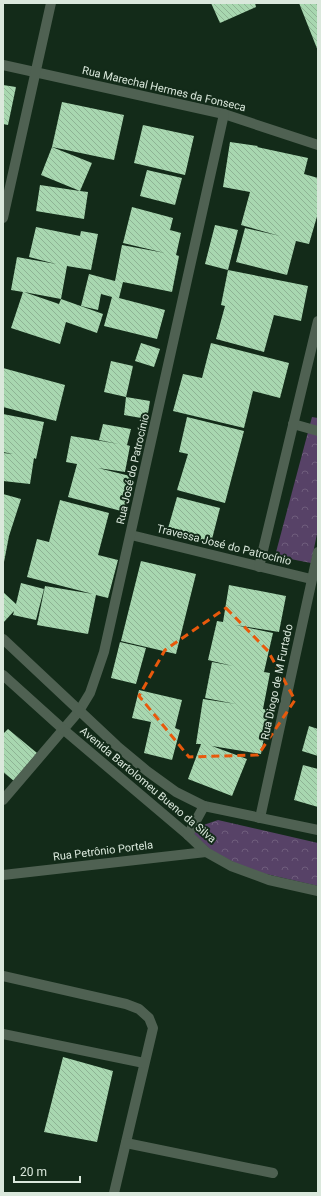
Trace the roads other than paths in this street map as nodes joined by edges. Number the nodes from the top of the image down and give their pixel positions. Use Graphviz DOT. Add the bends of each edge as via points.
graph roads {
  1 [pos="51,3"];
  2 [pos="3,65"];
  3 [pos="35,72"];
  4 [pos="224,114"];
  5 [pos="318,145"];
  6 [pos="3,218"];
  7 [pos="318,321"];
  8 [pos="293,424"];
  9 [pos="318,431"];
  10 [pos="131,535"];
  11 [pos="318,552"];
  12 [pos="259,567"];
  13 [pos="312,579"];
  14 [pos="3,639"];
  15 [pos="3,675"];
  16 [pos="79,711"];
  17 [pos="64,730"];
  18 [pos="3,800"];
  19 [pos="204,806"];
  20 [pos="260,818"];
  21 [pos="318,830"];
  22 [pos="188,835"];
  23 [pos="206,852"];
  24 [pos="3,875"];
  25 [pos="318,891"];
  26 [pos="3,976"];
  27 [pos="3,1034"];
  28 [pos="144,1064"];
  29 [pos="126,1143"];
  30 [pos="273,1174"];
  31 [pos="114,1193"];
  1 -- 3 [label="street"];
  2 -- 3 [label="street, Rua Marechal Hermes da Fonseca"];
  3 -- 4 [label="street, Rua Marechal Hermes da Fonseca"];
  3 -- 6 [label="street"];
  4 -- 5 [label="street, Rua Marechal Hermes da Fonseca"];
  4 -- 10 [label="street, Rua José do Patrocínio"];
  7 -- 8 [label="street"];
  8 -- 9 [label="street"];
  8 -- 12 [label="street"];
  10 -- 12 [label="street, Travessa José do Patrocínio"];
  10 -- 16 [label="street, Rua José do Patrocínio" via="104,652 90,693"];
  11 -- 13 [label="street, Rua Diogo de M Furtado"];
  12 -- 13 [label="street, Travessa José do Patrocínio"];
  13 -- 20 [label="street, Rua Diogo de M Furtado"];
  14 -- 16 [label="street, Avenida Bartolomeu Bueno da Silva"];
  15 -- 17 [label="street, Avenida Bartolomeu Bueno da Silva"];
  16 -- 17 [label="street, Rua José do Patrocínio"];
  16 -- 19 [label="street, Avenida Bartolomeu Bueno da Silva" via="147,771 176,792"];
  17 -- 18 [label="street, Rua José do Patrocínio"];
  17 -- 22 [label="street, Avenida Bartolomeu Bueno da Silva"];
  19 -- 20 [label="street, Avenida Bartolomeu Bueno da Silva"];
  19 -- 22 [label="street"];
  20 -- 21 [label="street, Avenida Bartolomeu Bueno da Silva"];
  22 -- 23 [label="street, Avenida Bartolomeu Bueno da Silva"];
  23 -- 24 [label="street, Rua Petrônio Portela"];
  23 -- 25 [label="street, Avenida Bartolomeu Bueno da Silva" via="232,866 269,880"];
  26 -- 28 [label="street" via="139,1009 149,1018 153,1028"];
  27 -- 28 [label="street"];
  28 -- 29 [label="street"];
  29 -- 30 [label="street"];
  29 -- 31 [label="street"];
}
